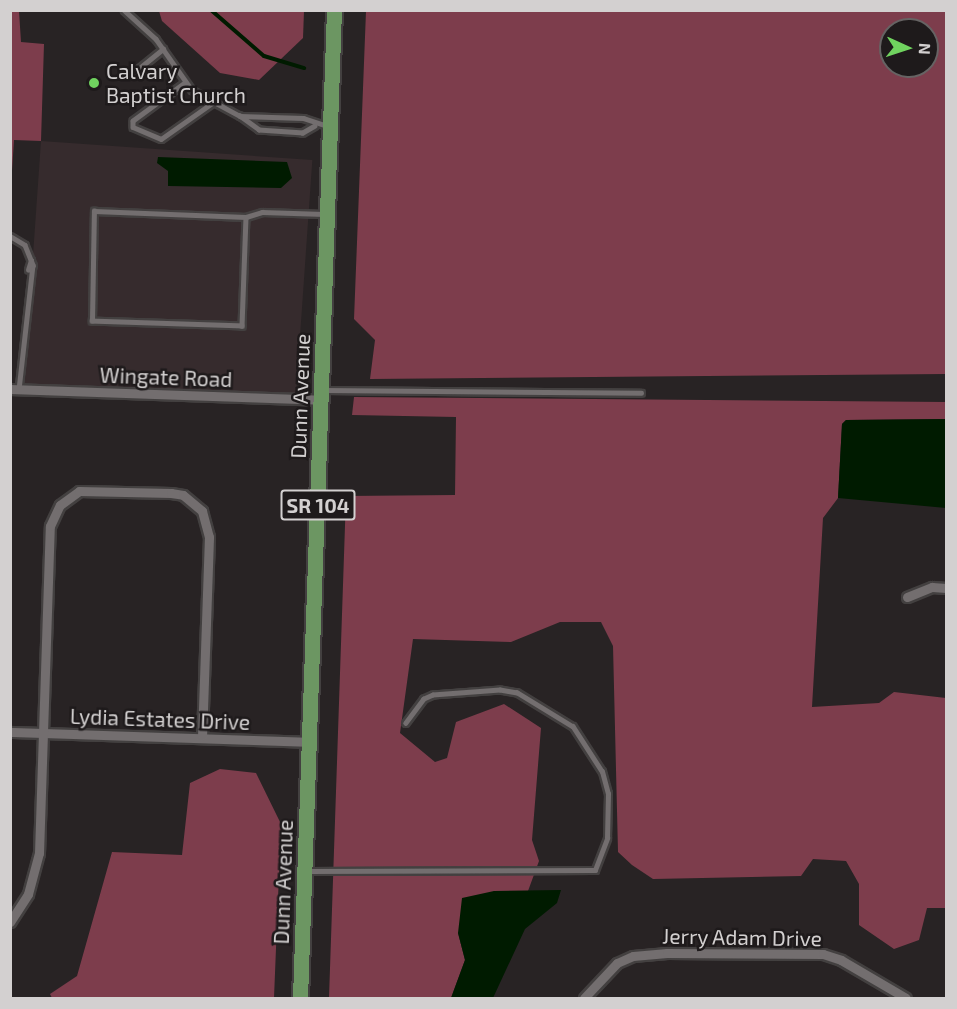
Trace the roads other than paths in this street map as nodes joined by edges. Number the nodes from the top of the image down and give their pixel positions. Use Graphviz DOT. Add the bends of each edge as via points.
graph roads {
  1 [pos="124,10"];
  2 [pos="334,10"];
  3 [pos="163,49"];
  4 [pos="132,74"];
  5 [pos="185,83"];
  6 [pos="212,103"];
  7 [pos="240,116"];
  8 [pos="323,126"];
  9 [pos="327,214"];
  10 [pos="246,217"];
  11 [pos="10,236"];
  12 [pos="31,260"];
  13 [pos="28,270"];
  14 [pos="27,288"];
  15 [pos="29,298"];
  16 [pos="15,389"];
  17 [pos="641,393"];
  18 [pos="321,395"];
  19 [pos="946,588"];
  20 [pos="907,597"];
  21 [pos="406,723"];
  22 [pos="10,732"];
  23 [pos="42,733"];
  24 [pos="202,736"];
  25 [pos="309,742"];
  26 [pos="305,871"];
  27 [pos="10,922"];
  28 [pos="300,999"];
  29 [pos="584,999"];
  30 [pos="906,999"];
  1 -- 3 [label="lane"];
  2 -- 8 [label="main road, Dunn Avenue / SR 104"];
  3 -- 4 [label="lane"];
  3 -- 5 [label="lane"];
  5 -- 6 [label="lane"];
  5 -- 6 [label="lane" via="133,121 133,127 161,139"];
  6 -- 7 [label="lane"];
  7 -- 8 [label="lane" via="303,118"];
  7 -- 8 [label="lane" via="259,130 303,133"];
  8 -- 9 [label="main road, Dunn Avenue / SR 104"];
  9 -- 10 [label="lane" via="262,212"];
  9 -- 18 [label="main road, Dunn Avenue / SR 104"];
  10 -- 10 [label="lane" via="94,211 92,321 242,326"];
  11 -- 12 [label="lane" via="20,238"];
  12 -- 13 [label="lane"];
  12 -- 15 [label="lane" via="33,285"];
  14 -- 15 [label="lane"];
  15 -- 16 [label="lane"];
  16 -- 18 [label="street, Wingate Road"];
  17 -- 18 [label="lane"];
  18 -- 25 [label="main road, Dunn Avenue / SR 104"];
  19 -- 20 [label="street" via="932,587"];
  21 -- 26 [label="lane" via="424,699 434,695 500,690 518,693 573,727 602,772 608,794 608,838 595,870"];
  22 -- 23 [label="street, Lydia Estates Drive"];
  23 -- 24 [label="street, Lydia Estates Drive"];
  23 -- 24 [label="street" via="54,514 79,491 124,491 183,495 202,511 207,524"];
  23 -- 27 [label="street" via="38,860 28,894"];
  24 -- 25 [label="street, Lydia Estates Drive"];
  25 -- 26 [label="main road, Dunn Avenue / SR 104"];
  26 -- 28 [label="main road, Dunn Avenue / SR 104"];
  29 -- 30 [label="street, Jerry Adam Drive" via="617,963 658,953 823,954 841,960"];
}
